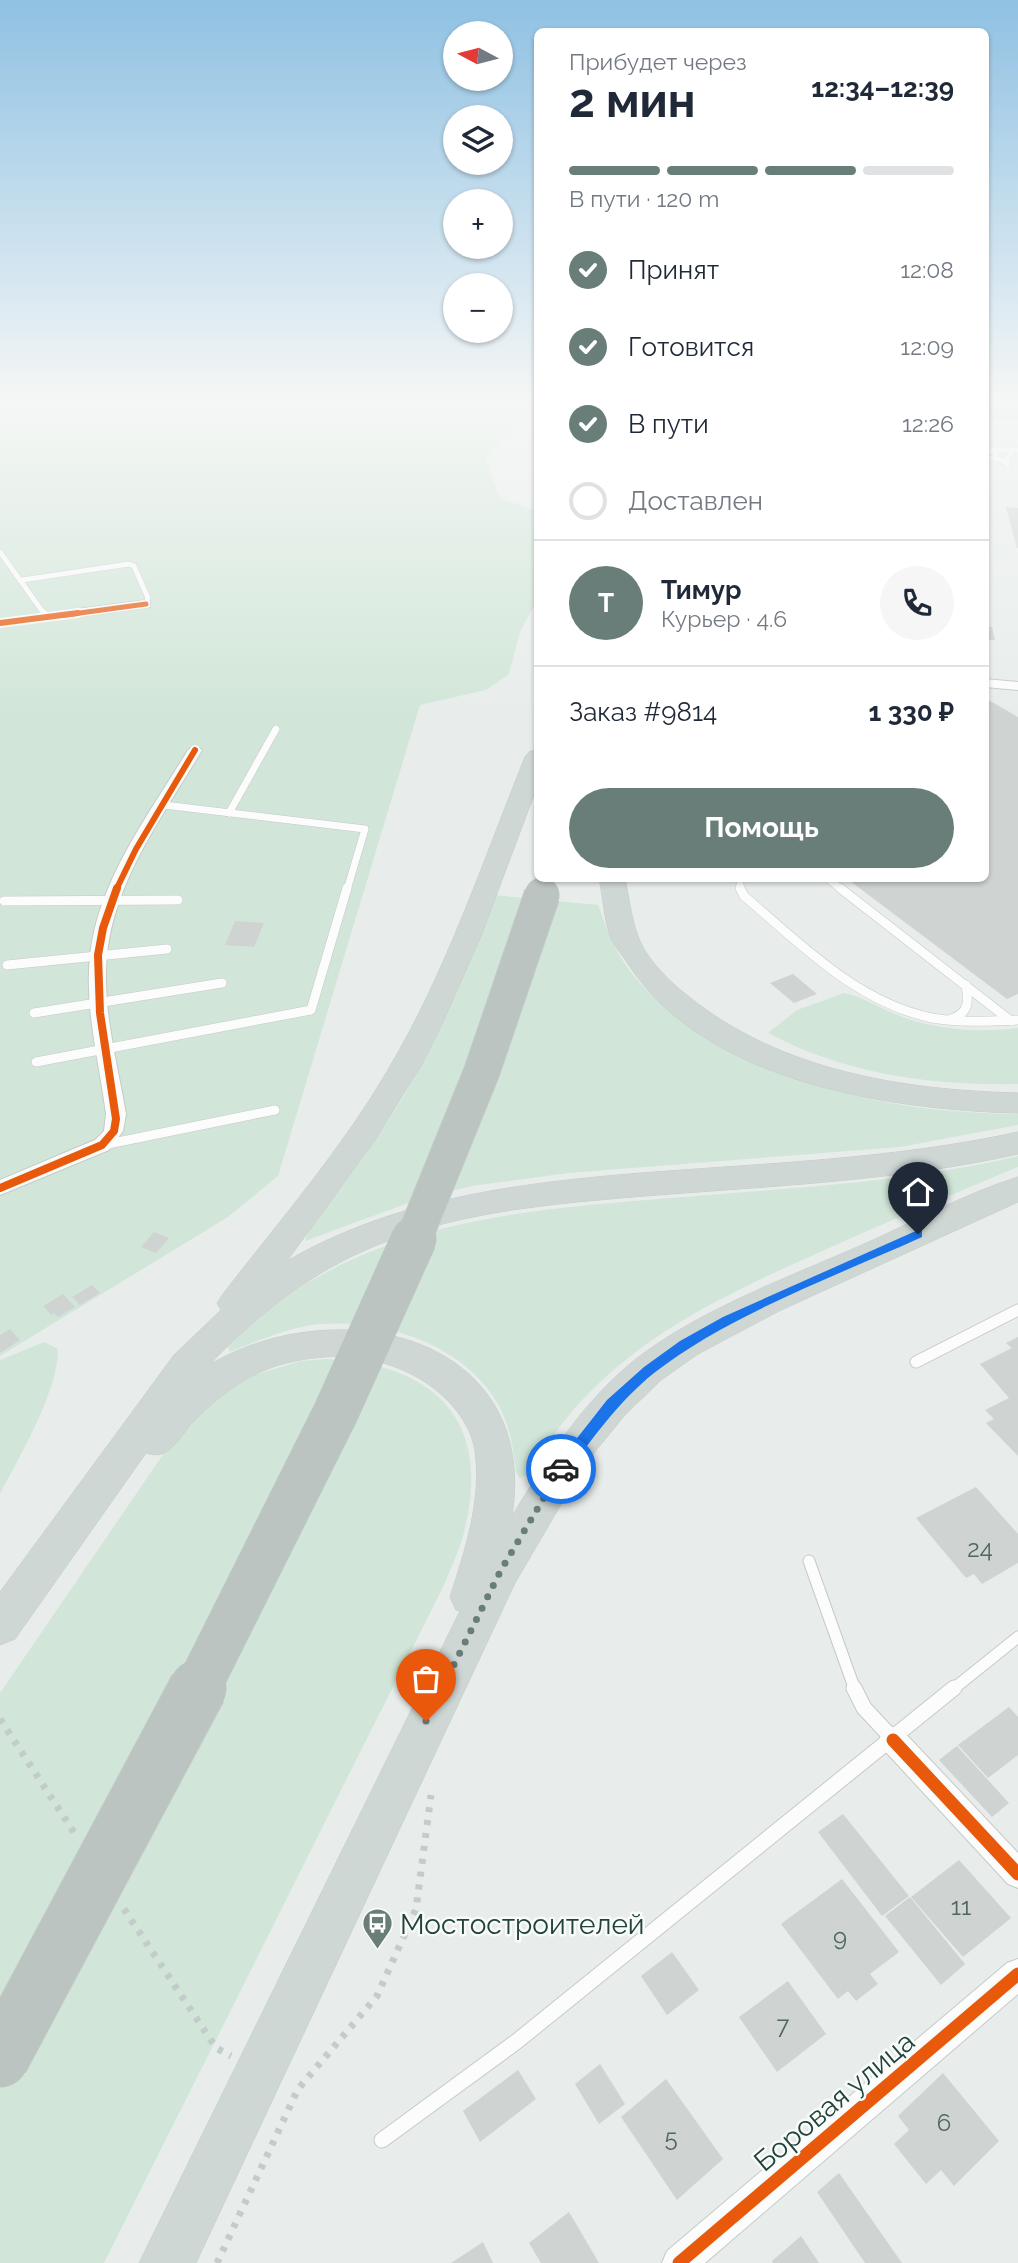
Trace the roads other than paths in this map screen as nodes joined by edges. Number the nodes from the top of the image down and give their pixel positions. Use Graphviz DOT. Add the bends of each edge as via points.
graph roads {
  1 [pos="0,552"];
  2 [pos="22,580"];
  3 [pos="146,604"];
  4 [pos="47,617"];
  5 [pos="0,623"];
  6 [pos="989,685"];
  7 [pos="1018,686"];
  8 [pos="276,729"];
  9 [pos="195,750"];
  10 [pos="534,764"];
  11 [pos="164,805"];
  12 [pos="229,813"];
  13 [pos="613,882"];
  14 [pos="740,882"];
  15 [pos="832,882"];
  16 [pos="542,895"];
  17 [pos="4,901"];
  18 [pos="111,901"];
  19 [pos="178,901"];
  20 [pos="167,949"];
  21 [pos="97,956"];
  22 [pos="7,965"];
  23 [pos="222,983"];
  24 [pos="966,985"];
  25 [pos="99,1002"];
  26 [pos="34,1013"];
  27 [pos="933,1018"];
  28 [pos="1014,1020"];
  29 [pos="107,1050"];
  30 [pos="36,1062"];
  31 [pos="1018,1103"];
  32 [pos="275,1110"];
  33 [pos="1018,1143"];
  34 [pos="102,1145"];
  35 [pos="0,1188"];
  36 [pos="1018,1189"];
  37 [pos="1018,1310"];
  38 [pos="916,1362"];
  39 [pos="187,1365"];
  40 [pos="54,1550"];
  41 [pos="810,1561"];
  42 [pos="0,1626"];
  43 [pos="1018,1637"];
  44 [pos="439,1696"];
  45 [pos="893,1740"];
  46 [pos="1018,1874"];
  47 [pos="1018,1974"];
  48 [pos="0,2059"];
  49 [pos="382,2140"];
  50 [pos="167,2263"];
  51 [pos="680,2263"];
  1 -- 2 [label="lane"];
  2 -- 3 [label="lane" via="130,564 148,598"];
  2 -- 4 [label="lane"];
  3 -- 4 [label="street"];
  4 -- 5 [label="street"];
  6 -- 7 [label="street"];
  8 -- 12 [label="lane"];
  9 -- 11 [label="street"];
  10 -- 39 [label="main road" via="441,996 388,1095"];
  11 -- 12 [label="lane"];
  11 -- 18 [label="street"];
  12 -- 29 [label="lane" via="365,829 310,1010"];
  13 -- 31 [label="main road" via="618,920 644,970 685,1010 741,1045 855,1087 934,1100"];
  14 -- 27 [label="lane" via="744,897 858,990"];
  15 -- 24 [label="lane"];
  16 -- 48 [label="highway, bridge" via="460,1130 354,1374 175,1735"];
  17 -- 18 [label="lane"];
  18 -- 19 [label="lane"];
  18 -- 21 [label="street"];
  20 -- 21 [label="lane"];
  21 -- 22 [label="lane"];
  21 -- 25 [label="street"];
  23 -- 25 [label="lane"];
  24 -- 27 [label="lane" via="969,1004 961,1017"];
  24 -- 28 [label="lane"];
  25 -- 26 [label="lane"];
  25 -- 29 [label="street"];
  27 -- 28 [label="lane"];
  29 -- 30 [label="lane"];
  29 -- 34 [label="street" via="117,1125"];
  32 -- 34 [label="lane"];
  33 -- 39 [label="main road" via="844,1167 538,1194 435,1212 313,1262 255,1300"];
  34 -- 35 [label="street"];
  36 -- 44 [label="main road" via="727,1320 648,1370 570,1454 501,1570"];
  37 -- 38 [label="lane"];
  39 -- 40 [label="main road"];
  40 -- 42 [label="main road"];
  40 -- 44 [label="main road" via="170,1422 232,1370 266,1354 316,1343 394,1351 459,1386 486,1426 494,1450 491,1520 482,1563"];
  41 -- 45 [label="lane" via="848,1677 864,1708"];
  43 -- 45 [label="lane"];
  44 -- 50 [label="main road" via="278,2079"];
  45 -- 46 [label="street"];
  45 -- 49 [label="lane" via="516,2042"];
  47 -- 51 [label="street, Боровая улица"];
}
